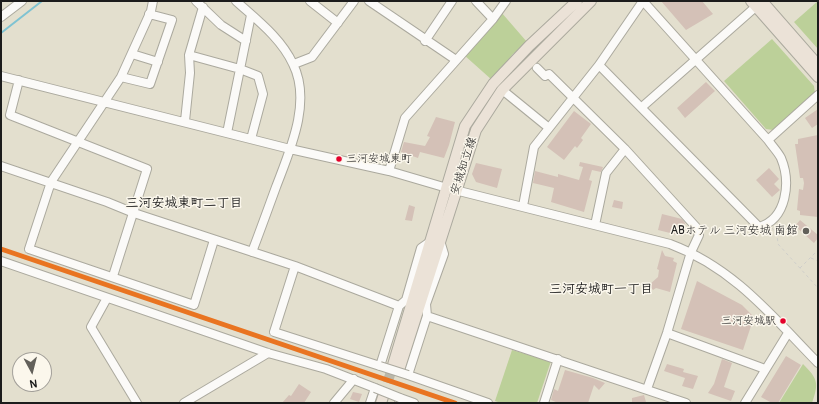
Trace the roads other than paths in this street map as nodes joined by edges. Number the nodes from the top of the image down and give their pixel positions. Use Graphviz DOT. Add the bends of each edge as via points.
graph roads {
  1 [pos="22,1"];
  2 [pos="153,1"];
  3 [pos="196,1"];
  4 [pos="236,1"];
  5 [pos="310,1"];
  6 [pos="354,1"];
  7 [pos="369,1"];
  8 [pos="452,1"];
  9 [pos="476,1"];
  10 [pos="506,1"];
  11 [pos="577,1"];
  12 [pos="591,1"];
  13 [pos="643,1"];
  14 [pos="758,2"];
  15 [pos="203,7"];
  16 [pos="149,14"];
  17 [pos="251,15"];
  18 [pos="1,17"];
  19 [pos="493,19"];
  20 [pos="338,23"];
  21 [pos="246,41"];
  22 [pos="425,41"];
  23 [pos="132,54"];
  24 [pos="189,55"];
  25 [pos="695,59"];
  26 [pos="456,60"];
  27 [pos="158,62"];
  28 [pos="294,64"];
  29 [pos="818,64"];
  30 [pos="600,65"];
  31 [pos="240,68"];
  32 [pos="537,68"];
  33 [pos="1,76"];
  34 [pos="121,77"];
  35 [pos="818,77"];
  36 [pos="19,80"];
  37 [pos="506,93"];
  38 [pos="818,95"];
  39 [pos="572,97"];
  40 [pos="105,100"];
  41 [pos="642,107"];
  42 [pos="185,121"];
  43 [pos="549,128"];
  44 [pos="227,133"];
  45 [pos="251,139"];
  46 [pos="768,140"];
  47 [pos="77,142"];
  48 [pos="290,149"];
  49 [pos="625,149"];
  50 [pos="1,166"];
  51 [pos="389,171"];
  52 [pos="52,182"];
  53 [pos="452,189"];
  54 [pos="523,206"];
  55 [pos="134,213"];
  56 [pos="595,225"];
  57 [pos="214,240"];
  58 [pos="436,242"];
  59 [pos="252,252"];
  60 [pos="691,252"];
  61 [pos="1,261"];
  62 [pos="295,266"];
  63 [pos="113,276"];
  64 [pos="106,298"];
  65 [pos="399,306"];
  66 [pos="427,316"];
  67 [pos="667,333"];
  68 [pos="788,333"];
  69 [pos="268,353"];
  70 [pos="558,359"];
  71 [pos="818,363"];
  72 [pos="380,366"];
  73 [pos="396,366"];
  74 [pos="765,369"];
  75 [pos="408,375"];
  76 [pos="354,379"];
  77 [pos="375,388"];
  78 [pos="647,389"];
  79 [pos="400,401"];
  80 [pos="137,403"];
  81 [pos="184,403"];
  82 [pos="334,403"];
  83 [pos="370,403"];
  84 [pos="414,403"];
  85 [pos="488,403"];
  86 [pos="544,403"];
  87 [pos="686,403"];
  88 [pos="745,403"];
  1 -- 18 [label="street"];
  2 -- 16 [label="street"];
  3 -- 15 [label="street"];
  4 -- 17 [label="street"];
  5 -- 20 [label="street"];
  6 -- 20 [label="street"];
  7 -- 22 [label="street"];
  8 -- 22 [label="street"];
  9 -- 19 [label="street"];
  10 -- 19 [label="street"];
  11 -- 53 [label="main road, 安城知立線" via="529,46 493,84 479,104 465,126"];
  12 -- 53 [label="main road, 安城知立線" via="502,90 487,110"];
  13 -- 25 [label="street"];
  13 -- 30 [label="street"];
  14 -- 25 [label="street"];
  14 -- 29 [label="main road"];
  14 -- 35 [label="main road"];
  15 -- 21 [label="street" via="221,25"];
  15 -- 24 [label="street"];
  16 -- 23 [label="street"];
  16 -- 27 [label="street" via="172,20"];
  17 -- 21 [label="street"];
  17 -- 28 [label="street" via="280,43"];
  19 -- 26 [label="street"];
  20 -- 28 [label="street" via="312,57"];
  21 -- 31 [label="street"];
  22 -- 26 [label="street"];
  23 -- 27 [label="street"];
  23 -- 34 [label="street"];
  24 -- 31 [label="street"];
  24 -- 42 [label="street" via="190,73"];
  25 -- 41 [label="street"];
  25 -- 46 [label="street"];
  26 -- 51 [label="street" via="404,118"];
  27 -- 34 [label="street" via="150,84"];
  28 -- 48 [label="street" via="300,88 299,117"];
  30 -- 39 [label="street"];
  30 -- 41 [label="street"];
  31 -- 44 [label="street"];
  31 -- 45 [label="street" via="258,76 263,94"];
  32 -- 39 [label="street" via="545,76 549,74"];
  33 -- 36 [label="street"];
  34 -- 40 [label="street"];
  36 -- 40 [label="street"];
  36 -- 47 [label="street" via="10,115"];
  37 -- 43 [label="street"];
  38 -- 46 [label="street"];
  39 -- 43 [label="street"];
  39 -- 49 [label="street"];
  40 -- 42 [label="street"];
  40 -- 47 [label="street"];
  41 -- 46 [label="street" via="759,227 768,225 776,215 782,204 786,182 780,156"];
  42 -- 44 [label="street"];
  43 -- 54 [label="street" via="534,147"];
  44 -- 45 [label="street"];
  45 -- 48 [label="street"];
  47 -- 52 [label="street"];
  47 -- 55 [label="street" via="147,169"];
  48 -- 51 [label="street"];
  48 -- 59 [label="street"];
  49 -- 56 [label="street" via="606,173"];
  49 -- 60 [label="street" via="696,227 699,235"];
  50 -- 52 [label="street"];
  51 -- 53 [label="street"];
  52 -- 55 [label="street"];
  52 -- 63 [label="street" via="29,249"];
  53 -- 54 [label="street"];
  53 -- 58 [label="main road, 安城知立線"];
  54 -- 56 [label="street"];
  55 -- 57 [label="street"];
  55 -- 63 [label="street"];
  56 -- 60 [label="street" via="670,244"];
  57 -- 59 [label="street"];
  57 -- 63 [label="street" via="194,305"];
  58 -- 65 [label="street" via="421,248 406,300"];
  58 -- 66 [label="street" via="444,254 426,304"];
  58 -- 73 [label="main road, 安城知立線"];
  59 -- 62 [label="street"];
  60 -- 67 [label="street"];
  60 -- 68 [label="street" via="738,282"];
  61 -- 64 [label="street"];
  62 -- 65 [label="street"];
  62 -- 72 [label="street" via="274,332"];
  64 -- 69 [label="street"];
  64 -- 80 [label="street" via="91,327"];
  65 -- 72 [label="street"];
  66 -- 70 [label="street"];
  66 -- 75 [label="street"];
  67 -- 74 [label="street"];
  67 -- 78 [label="street"];
  68 -- 71 [label="street"];
  68 -- 74 [label="street"];
  69 -- 76 [label="street" via="326,368"];
  69 -- 81 [label="street"];
  70 -- 78 [label="street"];
  70 -- 86 [label="street"];
  72 -- 75 [label="street, bridge"];
  74 -- 88 [label="street"];
  75 -- 85 [label="street"];
  76 -- 77 [label="street"];
  76 -- 82 [label="street"];
  77 -- 79 [label="street, bridge"];
  77 -- 83 [label="street"];
  78 -- 87 [label="street"];
  79 -- 84 [label="street"];
}
